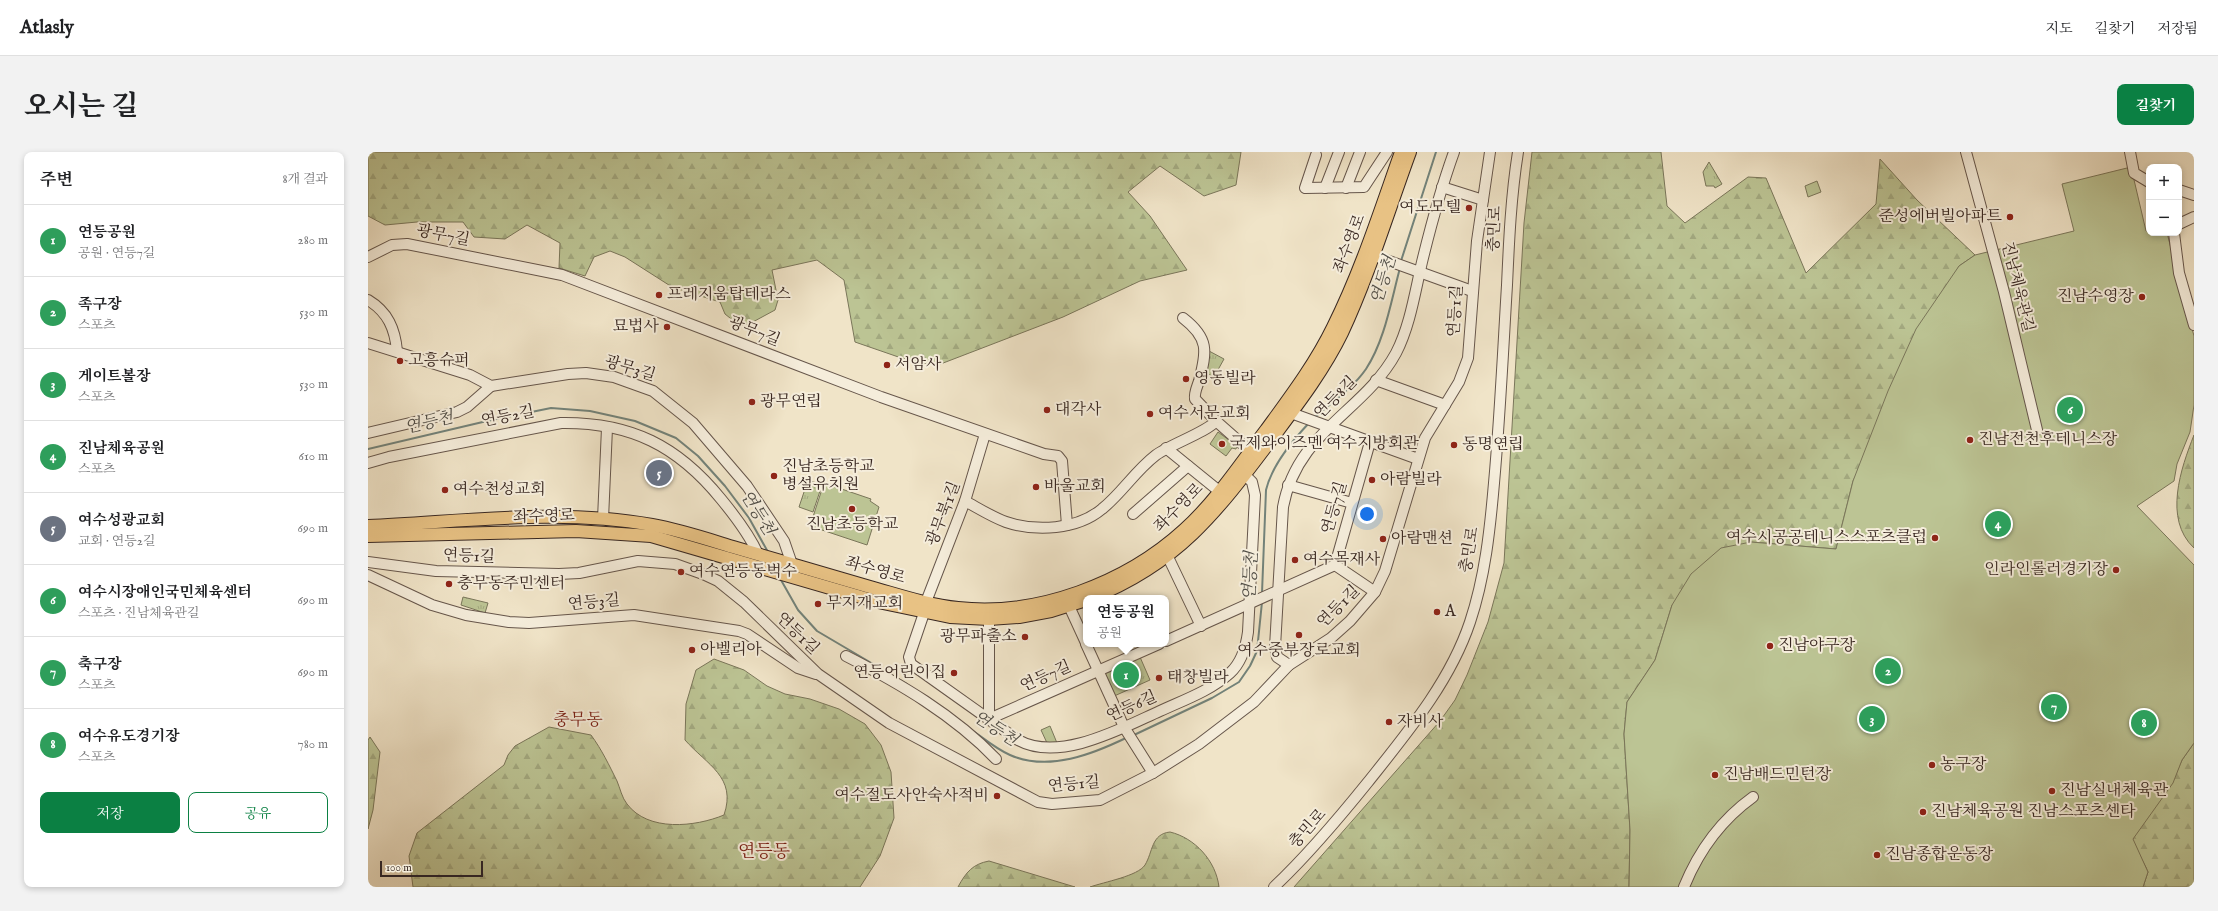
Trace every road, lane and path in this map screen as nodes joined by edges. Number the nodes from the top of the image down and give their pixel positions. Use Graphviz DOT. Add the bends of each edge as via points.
graph roads {
  1 [pos="1339,152"];
  2 [pos="1360,152"];
  3 [pos="1387,152"];
  4 [pos="1401,152"];
  5 [pos="1410,152"];
  6 [pos="1454,152"];
  7 [pos="1490,152"];
  8 [pos="1518,152"];
  9 [pos="1966,152"];
  10 [pos="2130,152"];
  11 [pos="1316,155"];
  12 [pos="2146,180"];
  13 [pos="1442,187"];
  14 [pos="1325,188"];
  15 [pos="1346,188"];
  16 [pos="2182,191"];
  17 [pos="2194,195"];
  18 [pos="1483,200"];
  19 [pos="2194,216"];
  20 [pos="2182,222"];
  21 [pos="2174,236"];
  22 [pos="1374,256"];
  23 [pos="368,257"];
  24 [pos="1419,272"];
  25 [pos="1472,291"];
  26 [pos="368,300"];
  27 [pos="1183,318"];
  28 [pos="2194,325"];
  29 [pos="368,343"];
  30 [pos="397,352"];
  31 [pos="1376,380"];
  32 [pos="490,386"];
  33 [pos="1445,405"];
  34 [pos="1293,414"];
  35 [pos="1216,421"];
  36 [pos="1328,427"];
  37 [pos="608,428"];
  38 [pos="2037,430"];
  39 [pos="368,433"];
  40 [pos="985,434"];
  41 [pos="1370,442"];
  42 [pos="1166,448"];
  43 [pos="1250,451"];
  44 [pos="1418,459"];
  45 [pos="368,463"];
  46 [pos="1188,466"];
  47 [pos="1238,477"];
  48 [pos="1288,485"];
  49 [pos="1219,492"];
  50 [pos="965,501"];
  51 [pos="1352,503"];
  52 [pos="1133,514"];
  53 [pos="603,519"];
  54 [pos="465,521"];
  55 [pos="1067,525"];
  56 [pos="368,526"];
  57 [pos="652,531"];
  58 [pos="466,534"];
  59 [pos="368,536"];
  60 [pos="758,554"];
  61 [pos="1168,557"];
  62 [pos="368,562"];
  63 [pos="793,565"];
  64 [pos="1335,565"];
  65 [pos="368,575"];
  66 [pos="796,578"];
  67 [pos="1279,591"];
  68 [pos="1375,592"];
  69 [pos="1098,595"];
  70 [pos="1083,601"];
  71 [pos="1250,605"];
  72 [pos="1070,606"];
  73 [pos="925,608"];
  74 [pos="989,619"];
  75 [pos="1201,626"];
  76 [pos="1083,637"];
  77 [pos="1169,640"];
  78 [pos="1087,647"];
  79 [pos="1152,647"];
  80 [pos="846,656"];
  81 [pos="1289,665"];
  82 [pos="1098,670"];
  83 [pos="818,674"];
  84 [pos="989,719"];
  85 [pos="1124,727"];
  86 [pos="996,759"];
  87 [pos="1153,773"];
  88 [pos="1753,797"];
  89 [pos="1274,887"];
  90 [pos="1684,887"];
  1 -- 14 [label="street"];
  2 -- 15 [label="street"];
  3 -- 15 [label="street" via="1365,186"];
  4 -- 22 [label="main road, 좌수영로"];
  5 -- 22 [label="main road, 좌수영로"];
  6 -- 13 [label="street, 연등8길"];
  7 -- 18 [label="street, 연등1길"];
  8 -- 89 [label="street, 충민로" via="1512,198 1500,420 1491,518 1485,560 1469,623 1444,676 1406,735 1347,808"];
  9 -- 38 [label="street, 진남체육관길"];
  10 -- 12 [label="street" via="2134,173"];
  11 -- 14 [label="street" via="1305,188"];
  13 -- 18 [label="street"];
  13 -- 24 [label="street, 연등8길"];
  14 -- 15 [label="street"];
  16 -- 17 [label="street"];
  18 -- 25 [label="street, 연등1길"];
  19 -- 20 [label="street"];
  21 -- 28 [label="street" via="2179,273"];
  22 -- 24 [label="street"];
  22 -- 34 [label="main road, 좌수영로" via="1341,335"];
  22 -- 43 [label="main road, 좌수영로" via="1318,354"];
  23 -- 40 [label="street, 광무7길" via="392,245 407,244 554,272"];
  24 -- 25 [label="street"];
  24 -- 31 [label="street, 연등8길" via="1401,339 1392,358"];
  25 -- 33 [label="street, 연등1길" via="1468,358 1459,382"];
  26 -- 30 [label="street" via="381,308 388,318 396,340"];
  27 -- 35 [label="street" via="1200,333 1204,346 1203,362 1194,397"];
  29 -- 30 [label="street"];
  30 -- 32 [label="street" via="470,375"];
  31 -- 33 [label="street"];
  31 -- 36 [label="street, 연등8길"];
  32 -- 39 [label="street" via="467,407 457,412"];
  32 -- 63 [label="street, 광무3길" via="586,373 614,377 653,391 690,420 747,486 778,531 789,550"];
  33 -- 44 [label="street, 연등1길" via="1428,430"];
  34 -- 36 [label="street"];
  34 -- 47 [label="main road, 좌수영로"];
  35 -- 42 [label="street" via="1210,427"];
  35 -- 43 [label="street"];
  36 -- 41 [label="street"];
  36 -- 48 [label="street, 연등8길" via="1302,459"];
  37 -- 45 [label="street, 연등2길" via="575,423 544,425"];
  37 -- 53 [label="street"];
  37 -- 60 [label="street, 연등2길" via="649,439 687,462 735,516"];
  40 -- 50 [label="street, 광무북1길"];
  40 -- 55 [label="street, 광무7길" via="1061,458"];
  41 -- 44 [label="street"];
  41 -- 51 [label="street, 연등7길"];
  42 -- 46 [label="street"];
  42 -- 55 [label="street" via="1149,461 1103,509 1082,521"];
  43 -- 47 [label="main road, 좌수영로"];
  44 -- 68 [label="street, 연등1길" via="1385,571"];
  46 -- 49 [label="street"];
  46 -- 52 [label="street"];
  47 -- 49 [label="main road, 좌수영로"];
  47 -- 61 [label="main road, 좌수영로" via="1203,525"];
  47 -- 71 [label="street, 연등6길" via="1252,482 1255,495"];
  48 -- 51 [label="street"];
  48 -- 67 [label="street, 연등8길" via="1283,507"];
  49 -- 73 [label="main road, 좌수영로" via="1186,528 1165,546 1130,568 1085,589 1042,602 1009,608"];
  50 -- 55 [label="street" via="1009,523 1040,527"];
  50 -- 73 [label="street, 광무북1길"];
  51 -- 64 [label="street, 연등7길"];
  53 -- 54 [label="main road, 좌수영로"];
  53 -- 57 [label="main road, 좌수영로"];
  54 -- 56 [label="main road, 좌수영로"];
  54 -- 58 [label="main road"];
  57 -- 58 [label="main road, 좌수영로"];
  57 -- 60 [label="main road, 좌수영로"];
  57 -- 66 [label="main road, 좌수영로"];
  58 -- 59 [label="main road, 좌수영로"];
  60 -- 63 [label="main road, 좌수영로"];
  61 -- 69 [label="main road, 좌수영로" via="1140,575"];
  61 -- 75 [label="street"];
  62 -- 83 [label="street, 연등1길" via="436,571 520,574 579,573 638,561 675,564 710,577 725,586"];
  63 -- 66 [label="street, 광무3길"];
  63 -- 73 [label="main road, 좌수영로"];
  64 -- 67 [label="street"];
  64 -- 68 [label="street"];
  65 -- 83 [label="street, 연등3길" via="432,606 509,622 529,623 634,615 732,629 747,634 798,668"];
  66 -- 73 [label="main road, 좌수영로" via="878,602"];
  67 -- 71 [label="street"];
  67 -- 81 [label="street, 연등8길" via="1276,651 1279,659"];
  68 -- 81 [label="street, 연등1길" via="1331,638"];
  70 -- 72 [label="main road, 좌수영로"];
  71 -- 75 [label="street"];
  71 -- 85 [label="street, 연등6길" via="1246,647 1230,673 1201,693"];
  72 -- 74 [label="main road, 좌수영로" via="1019,618"];
  72 -- 76 [label="street"];
  73 -- 74 [label="main road, 좌수영로" via="950,617"];
  73 -- 84 [label="street, 연등6길" via="909,657 911,664"];
  74 -- 84 [label="street"];
  75 -- 77 [label="street"];
  78 -- 82 [label="street"];
  79 -- 82 [label="street, 연등7길"];
  80 -- 86 [label="street" via="890,679 928,704 971,735"];
  81 -- 87 [label="street, 연등1길" via="1254,702 1199,744"];
  82 -- 84 [label="street, 연등7길"];
  82 -- 85 [label="street"];
  83 -- 87 [label="street, 연등1길" via="901,731 1041,802 1071,803 1100,800"];
  84 -- 85 [label="street, 연등6길" via="1023,743 1040,747 1084,742"];
  85 -- 87 [label="street"];
  88 -- 90 [label="street" via="1716,830 1699,856"];
}
